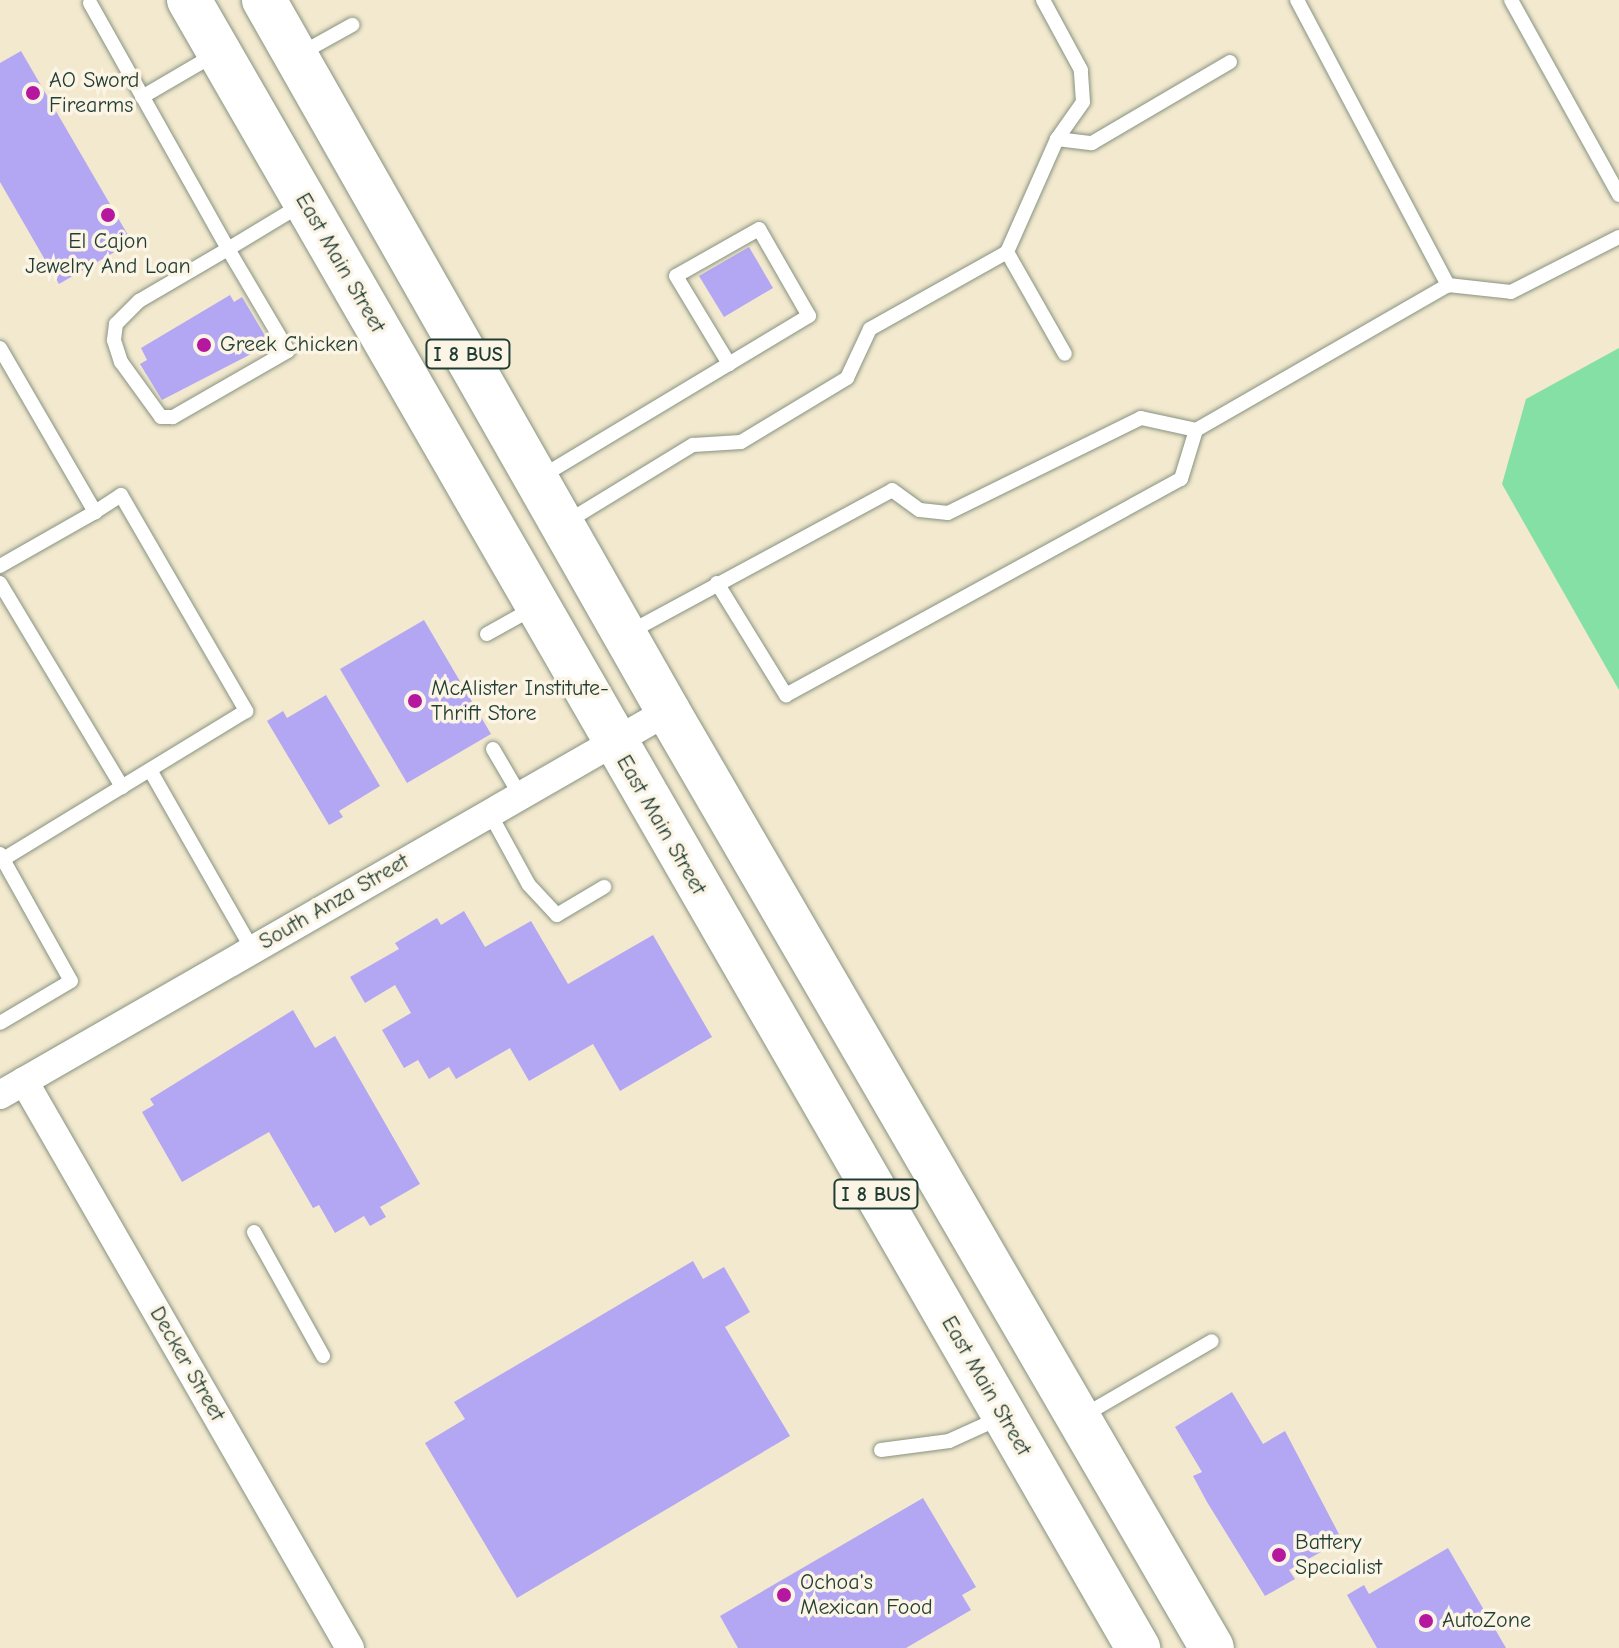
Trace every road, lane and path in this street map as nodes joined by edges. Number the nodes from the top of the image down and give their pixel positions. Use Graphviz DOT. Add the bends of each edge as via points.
graph roads {
  1 [pos="189,0"];
  2 [pos="264,0"];
  3 [pos="1043,0"];
  4 [pos="1297,0"];
  5 [pos="1511,0"];
  6 [pos="90,3"];
  7 [pos="352,25"];
  8 [pos="219,53"];
  9 [pos="297,57"];
  10 [pos="1230,62"];
  11 [pos="142,97"];
  12 [pos="1057,139"];
  13 [pos="1619,195"];
  14 [pos="305,203"];
  15 [pos="1619,237"];
  16 [pos="228,249"];
  17 [pos="1007,252"];
  18 [pos="1448,285"];
  19 [pos="0,348"];
  20 [pos="1065,354"];
  21 [pos="729,364"];
  22 [pos="1196,430"];
  23 [pos="539,478"];
  24 [pos="95,512"];
  25 [pos="565,523"];
  26 [pos="0,566"];
  27 [pos="0,583"];
  28 [pos="717,583"];
  29 [pos="536,607"];
  30 [pos="627,633"];
  31 [pos="487,634"];
  32 [pos="668,711"];
  33 [pos="612,741"];
  34 [pos="493,749"];
  35 [pos="150,770"];
  36 [pos="122,787"];
  37 [pos="520,795"];
  38 [pos="489,812"];
  39 [pos="1,858"];
  40 [pos="604,887"];
  41 [pos="252,949"];
  42 [pos="0,1023"];
  43 [pos="12,1088"];
  44 [pos="254,1232"];
  45 [pos="1212,1341"];
  46 [pos="323,1356"];
  47 [pos="1004,1416"];
  48 [pos="1081,1417"];
  49 [pos="881,1450"];
  50 [pos="350,1648"];
  51 [pos="1138,1648"];
  52 [pos="1212,1648"];
  1 -- 8 [label="main road, East Main Street / I 8 BUS"];
  2 -- 9 [label="main road, I 8 BUS"];
  3 -- 12 [label="lane" via="1081,70 1083,102"];
  4 -- 18 [label="lane"];
  5 -- 13 [label="lane"];
  6 -- 11 [label="lane"];
  7 -- 9 [label="lane"];
  8 -- 11 [label="lane"];
  8 -- 14 [label="main road, East Main Street / I 8 BUS"];
  9 -- 23 [label="main road, I 8 BUS"];
  10 -- 12 [label="lane" via="1092,143"];
  11 -- 16 [label="lane"];
  12 -- 17 [label="lane"];
  14 -- 16 [label="lane"];
  14 -- 29 [label="main road, East Main Street / I 8 BUS"];
  15 -- 18 [label="lane" via="1511,292"];
  16 -- 16 [label="lane" via="288,351 173,417 161,417 121,362 114,340 116,324 139,301"];
  17 -- 20 [label="lane"];
  17 -- 25 [label="lane" via="870,329 847,378 741,442 693,445"];
  18 -- 22 [label="lane"];
  19 -- 24 [label="lane"];
  21 -- 21 [label="lane" via="809,316 759,229 676,276"];
  21 -- 23 [label="lane"];
  22 -- 28 [label="lane" via="1141,418 948,513 920,510 892,490"];
  22 -- 28 [label="lane" via="1181,479 786,695"];
  23 -- 25 [label="main road, I 8 BUS"];
  24 -- 26 [label="lane"];
  24 -- 35 [label="lane" via="121,495 246,711"];
  25 -- 30 [label="main road, I 8 BUS"];
  27 -- 36 [label="lane"];
  28 -- 30 [label="lane"];
  29 -- 31 [label="lane"];
  29 -- 33 [label="main road, East Main Street / I 8 BUS"];
  30 -- 32 [label="main road, I 8 BUS"];
  32 -- 33 [label="street, South Anza Street"];
  32 -- 48 [label="main road, I 8 BUS"];
  33 -- 37 [label="street, South Anza Street"];
  33 -- 47 [label="main road, East Main Street / I 8 BUS"];
  34 -- 37 [label="lane"];
  35 -- 36 [label="lane"];
  35 -- 41 [label="lane"];
  36 -- 39 [label="lane"];
  37 -- 38 [label="street, South Anza Street"];
  38 -- 40 [label="lane" via="529,885 557,915"];
  38 -- 41 [label="street, South Anza Street"];
  39 -- 42 [label="lane" via="71,981"];
  41 -- 43 [label="street, South Anza Street"];
  43 -- 50 [label="street, Decker Street"];
  44 -- 46 [label="lane"];
  45 -- 48 [label="lane"];
  47 -- 49 [label="lane" via="949,1441"];
  47 -- 51 [label="main road, East Main Street / I 8 BUS"];
  48 -- 52 [label="main road, I 8 BUS"];
}
